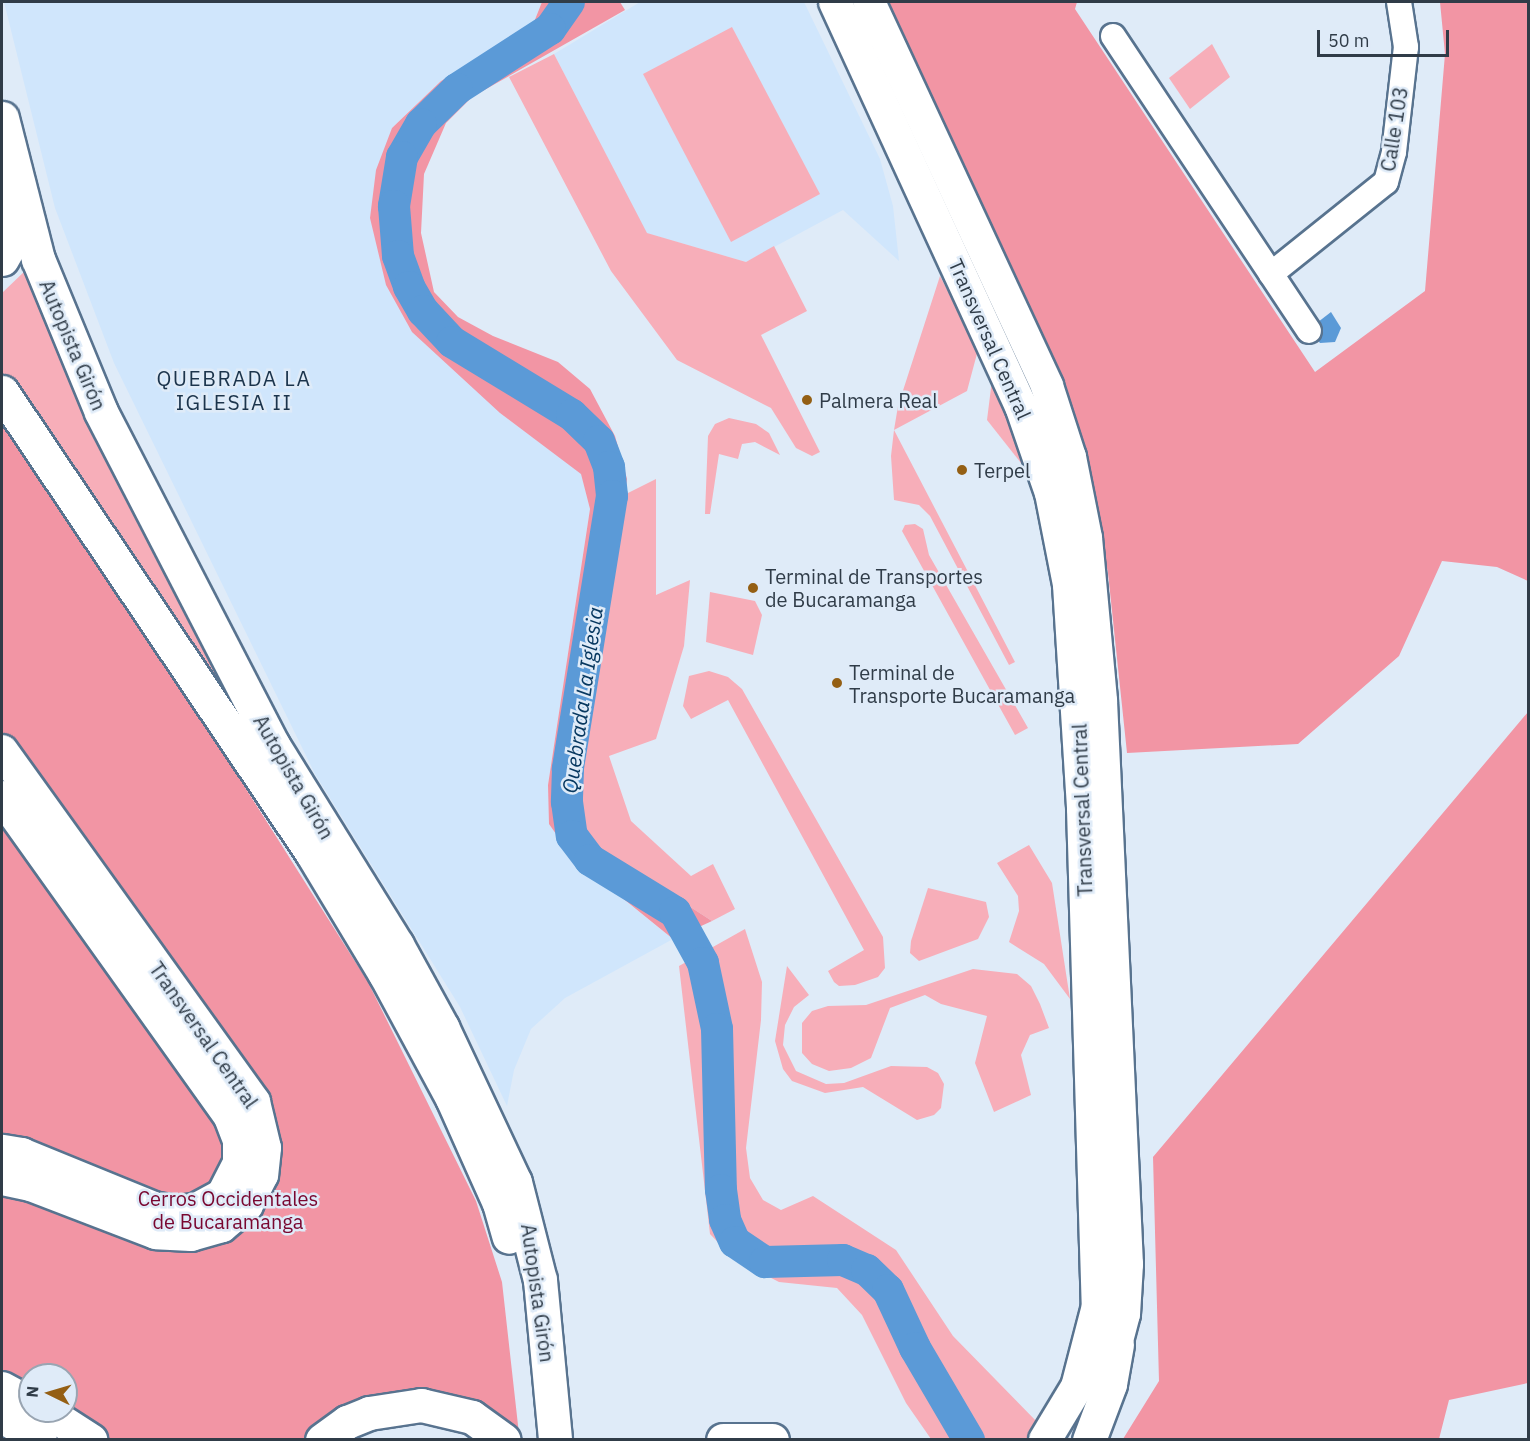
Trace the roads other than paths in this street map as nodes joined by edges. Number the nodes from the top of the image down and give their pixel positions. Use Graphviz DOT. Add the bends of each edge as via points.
graph roads {
  1 [pos="835,2"];
  2 [pos="869,2"];
  3 [pos="1399,2"];
  4 [pos="1113,36"];
  5 [pos="2,118"];
  6 [pos="15,171"];
  7 [pos="2,259"];
  8 [pos="1271,274"];
  9 [pos="1309,331"];
  10 [pos="2,392"];
  11 [pos="2,751"];
  12 [pos="2,797"];
  13 [pos="2,1151"];
  14 [pos="2,1179"];
  15 [pos="1117,1345"];
  16 [pos="2,1388"];
  17 [pos="18,1397"];
  18 [pos="2,1416"];
  19 [pos="65,1423"];
  20 [pos="41,1440"];
  21 [pos="92,1440"];
  22 [pos="322,1440"];
  23 [pos="504,1440"];
  24 [pos="534,1440"];
  25 [pos="555,1440"];
  26 [pos="723,1440"];
  27 [pos="772,1440"];
  28 [pos="1045,1440"];
  29 [pos="1072,1440"];
  30 [pos="1089,1440"];
  1 -- 28 [label="main road, Transversal Central" via="1021,405 1048,482 1064,555 1072,613 1083,810 1098,1306 1077,1387"];
  2 -- 15 [label="main road, Transversal Central" via="1047,386 1070,458 1082,515 1097,630 1127,1264"];
  3 -- 8 [label="street, Calle 103" via="1406,47 1394,152 1386,182"];
  4 -- 8 [label="street"];
  5 -- 6 [label="highway, Autopista Girón"];
  6 -- 7 [label="highway" via="10,232"];
  6 -- 25 [label="highway, Autopista Girón" via="50,292 101,412 273,745 397,945 442,1027 506,1160 533,1239"];
  8 -- 9 [label="street"];
  10 -- 24 [label="highway, Autopista Girón" via="312,854 386,974 452,1098 499,1203 519,1272"];
  11 -- 14 [label="main road, Transversal Central" via="254,1102 265,1148 262,1175 247,1205 222,1226 191,1235 156,1233 31,1185"];
  12 -- 13 [label="main road, Transversal Central" via="230,1117 239,1141 239,1163 223,1195 195,1210 176,1212 154,1208 22,1154"];
  15 -- 29 [label="main road, Transversal Central" via="1098,1397"];
  15 -- 30 [label="highway" via="1110,1384"];
  16 -- 17 [label="main road"];
  18 -- 20 [label="main road"];
  19 -- 21 [label="main road"];
  22 -- 23 [label="highway" via="347,1422 369,1413 421,1405 472,1417"];
  26 -- 27 [label="highway"];
}
